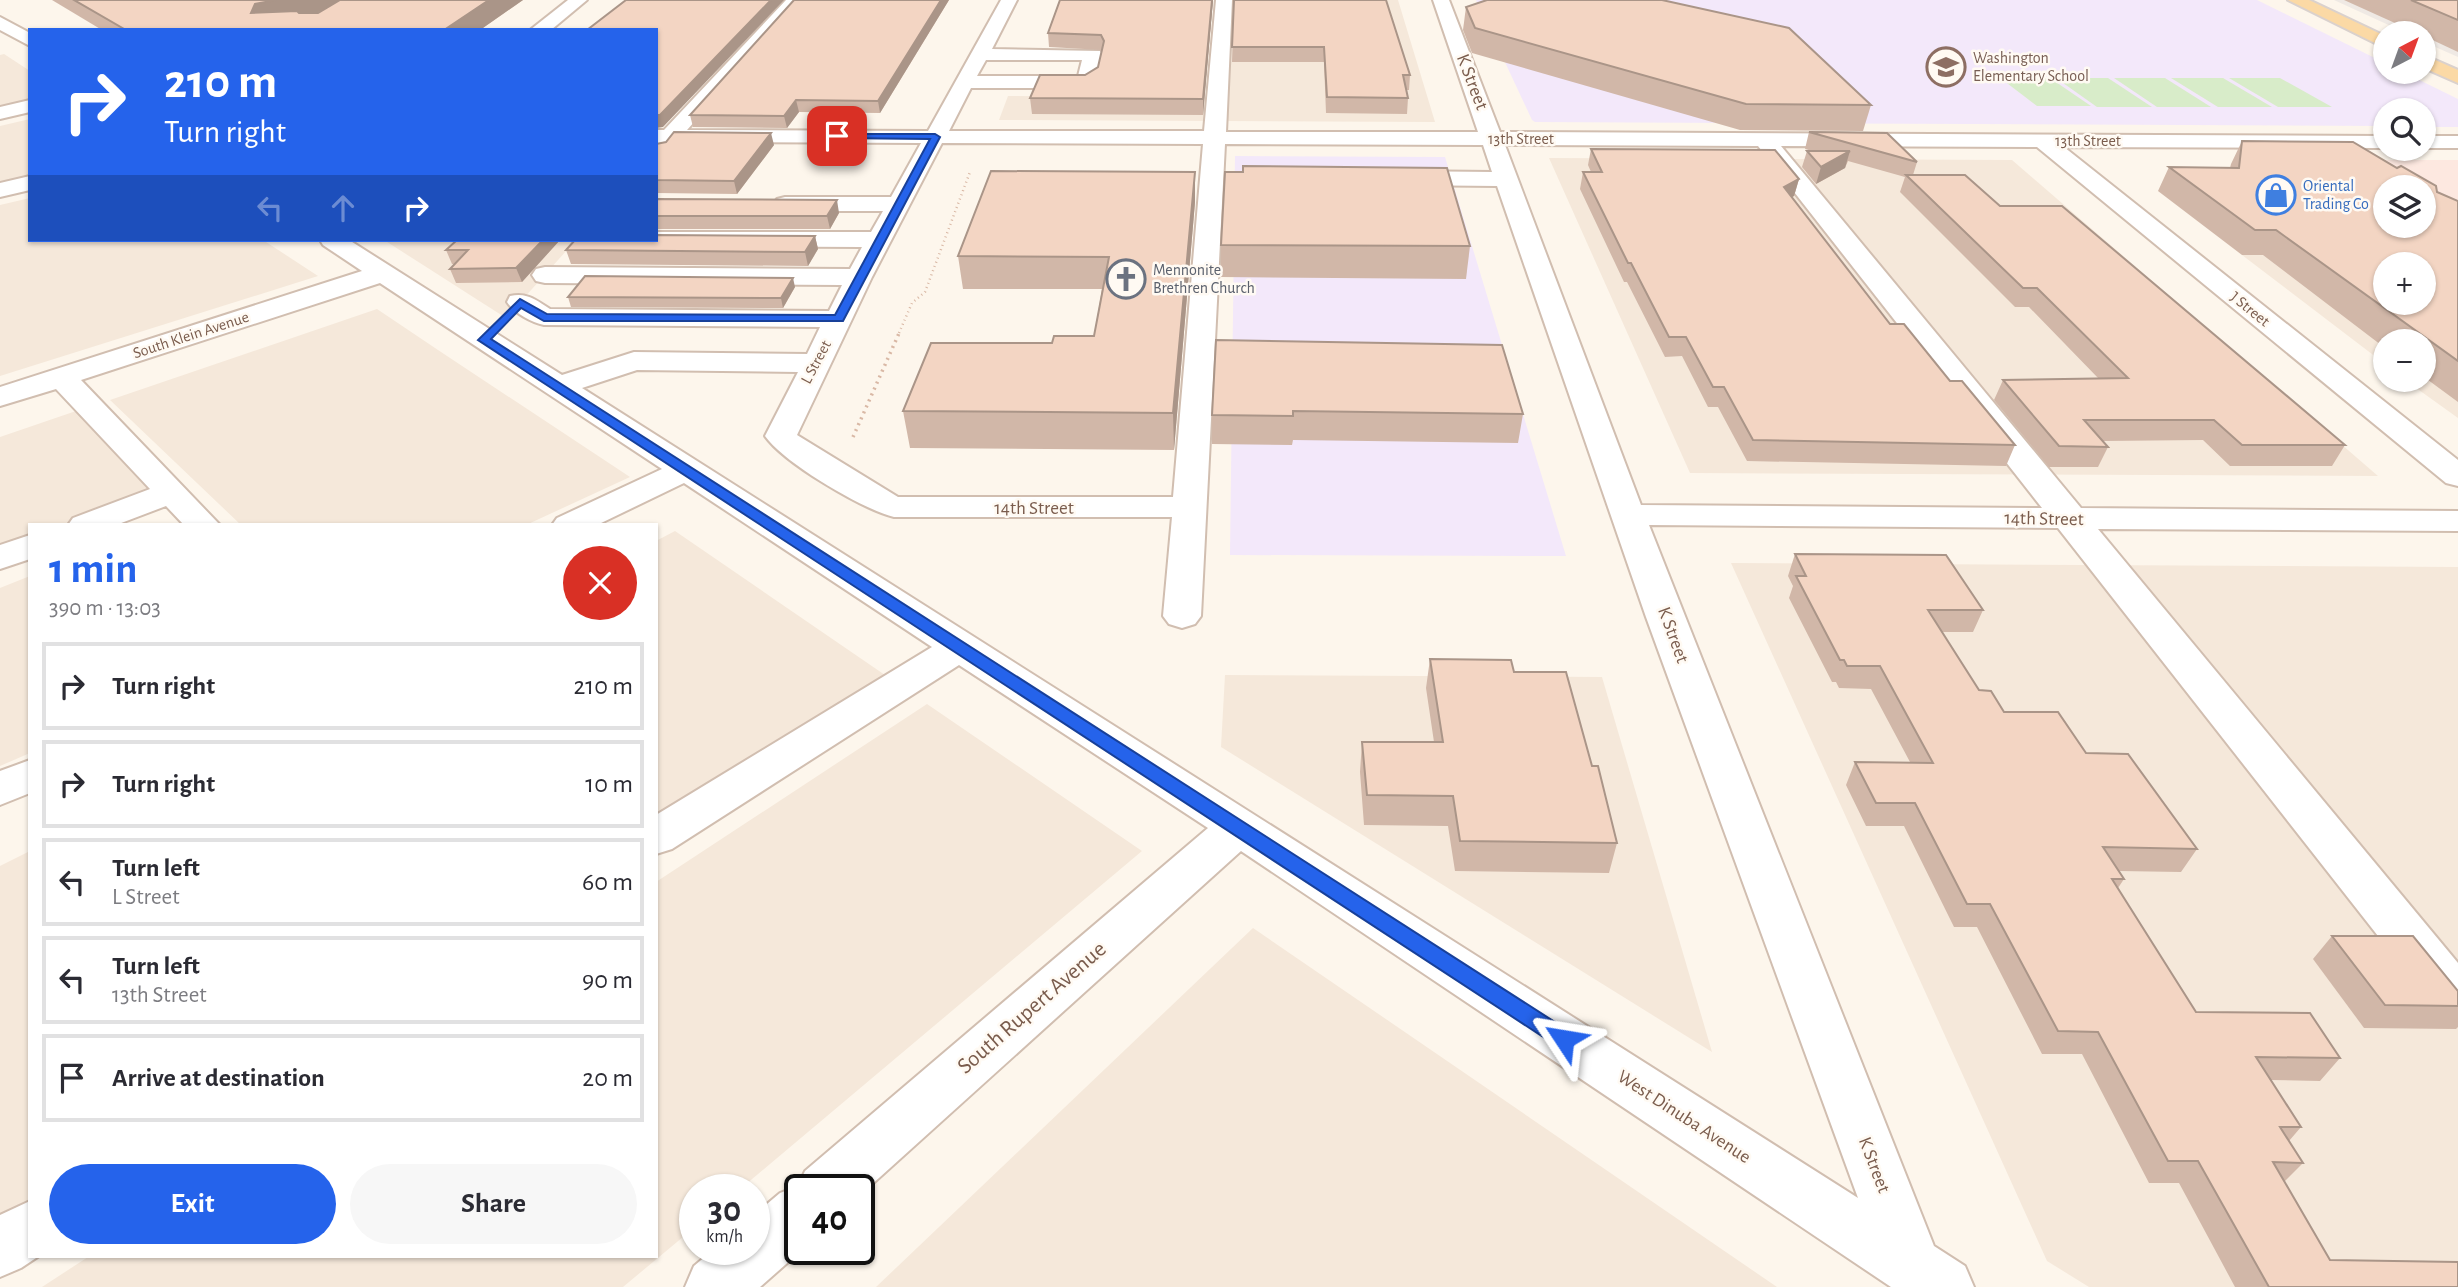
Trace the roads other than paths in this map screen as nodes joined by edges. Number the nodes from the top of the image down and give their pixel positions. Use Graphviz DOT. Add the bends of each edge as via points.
graph roads {
  1 [pos="579,0"];
  2 [pos="795,0"];
  3 [pos="1009,0"];
  4 [pos="1224,0"];
  5 [pos="1441,0"];
  6 [pos="2296,0"];
  7 [pos="0,22"];
  8 [pos="542,28"];
  9 [pos="2373,37"];
  10 [pos="25,38"];
  11 [pos="0,39"];
  12 [pos="980,54"];
  13 [pos="2436,67"];
  14 [pos="2458,77"];
  15 [pos="965,82"];
  16 [pos="28,106"];
  17 [pos="0,113"];
  18 [pos="935,137"];
  19 [pos="1216,138"];
  20 [pos="1493,139"];
  21 [pos="1764,140"];
  22 [pos="661,141"];
  23 [pos="2043,141"];
  24 [pos="2323,142"];
  25 [pos="2373,142"];
  26 [pos="2436,142"];
  27 [pos="2458,142"];
  28 [pos="2362,167"];
  29 [pos="1213,177"];
  30 [pos="1240,177"];
  31 [pos="1376,178"];
  32 [pos="1506,179"];
  33 [pos="28,183"];
  34 [pos="0,190"];
  35 [pos="764,204"];
  36 [pos="899,204"];
  37 [pos="658,239"];
  38 [pos="880,240"];
  39 [pos="335,242"];
  40 [pos="568,248"];
  41 [pos="383,273"];
  42 [pos="545,275"];
  43 [pos="859,277"];
  44 [pos="520,302"];
  45 [pos="839,319"];
  46 [pos="484,340"];
  47 [pos="815,363"];
  48 [pos="61,377"];
  49 [pos="558,386"];
  50 [pos="0,397"];
  51 [pos="686,470"];
  52 [pos="2458,476"];
  53 [pos="171,492"];
  54 [pos="878,500"];
  55 [pos="1191,507"];
  56 [pos="1629,515"];
  57 [pos="2071,519"];
  58 [pos="2458,521"];
  59 [pos="90,523"];
  60 [pos="201,523"];
  61 [pos="573,523"];
  62 [pos="28,547"];
  63 [pos="0,558"];
  64 [pos="1182,616"];
  65 [pos="960,647"];
  66 [pos="28,776"];
  67 [pos="0,789"];
  68 [pos="1239,827"];
  69 [pos="658,836"];
  70 [pos="2458,1000"];
  71 [pos="843,1174"];
  72 [pos="784,1227"];
  73 [pos="28,1230"];
  74 [pos="0,1248"];
  75 [pos="1928,1277"];
  76 [pos="715,1287"];
  1 -- 8 [label="street"];
  2 -- 22 [label="street"];
  3 -- 12 [label="street, L Street"];
  4 -- 19 [label="street"];
  5 -- 20 [label="street, K Street"];
  6 -- 9 [label="main road"];
  7 -- 10 [label="street"];
  10 -- 11 [label="street"];
  12 -- 15 [label="street, L Street"];
  12 -- 15 [label="street" via="1093,55 1086,82"];
  13 -- 14 [label="main road"];
  15 -- 18 [label="street, L Street"];
  16 -- 17 [label="street"];
  18 -- 19 [label="street, 13th Street"];
  18 -- 22 [label="street, 13th Street"];
  18 -- 36 [label="street, L Street"];
  19 -- 20 [label="street, 13th Street"];
  19 -- 29 [label="street"];
  20 -- 21 [label="street, 13th Street"];
  20 -- 32 [label="street, K Street"];
  21 -- 23 [label="street, 13th Street"];
  21 -- 57 [label="street"];
  23 -- 24 [label="street, 13th Street"];
  23 -- 52 [label="street, J Street"];
  24 -- 25 [label="street, 13th Street"];
  24 -- 28 [label="street"];
  26 -- 27 [label="street"];
  29 -- 30 [label="street"];
  29 -- 55 [label="street"];
  31 -- 32 [label="street"];
  32 -- 56 [label="street, K Street"];
  33 -- 34 [label="street"];
  35 -- 36 [label="street"];
  36 -- 38 [label="street, L Street"];
  37 -- 38 [label="street"];
  38 -- 43 [label="street, L Street"];
  39 -- 41 [label="street, West Dinuba Avenue"];
  40 -- 42 [label="street"];
  41 -- 46 [label="street, West Dinuba Avenue"];
  41 -- 48 [label="street, South Klein Avenue"];
  42 -- 43 [label="street"];
  42 -- 44 [label="street"];
  43 -- 45 [label="street, L Street"];
  44 -- 45 [label="street" via="544,317"];
  44 -- 46 [label="street"];
  45 -- 47 [label="street, L Street"];
  46 -- 49 [label="street, West Dinuba Avenue"];
  47 -- 49 [label="street" via="634,360"];
  47 -- 54 [label="street, L Street" via="781,436"];
  48 -- 50 [label="street, South Klein Avenue"];
  48 -- 53 [label="street"];
  49 -- 51 [label="street, West Dinuba Avenue"];
  51 -- 61 [label="street"];
  51 -- 65 [label="street, West Dinuba Avenue"];
  53 -- 59 [label="street"];
  53 -- 60 [label="street"];
  54 -- 55 [label="street, 14th Street" via="912,508"];
  55 -- 64 [label="street"];
  56 -- 57 [label="street, 14th Street"];
  56 -- 75 [label="street, K Street" via="1665,617"];
  57 -- 58 [label="street, 14th Street"];
  57 -- 70 [label="street"];
  62 -- 63 [label="street"];
  65 -- 68 [label="street, West Dinuba Avenue"];
  65 -- 69 [label="street"];
  66 -- 67 [label="street"];
  68 -- 71 [label="street, South Rupert Avenue"];
  68 -- 75 [label="street, West Dinuba Avenue"];
  72 -- 76 [label="street"];
  73 -- 74 [label="street"];
}
